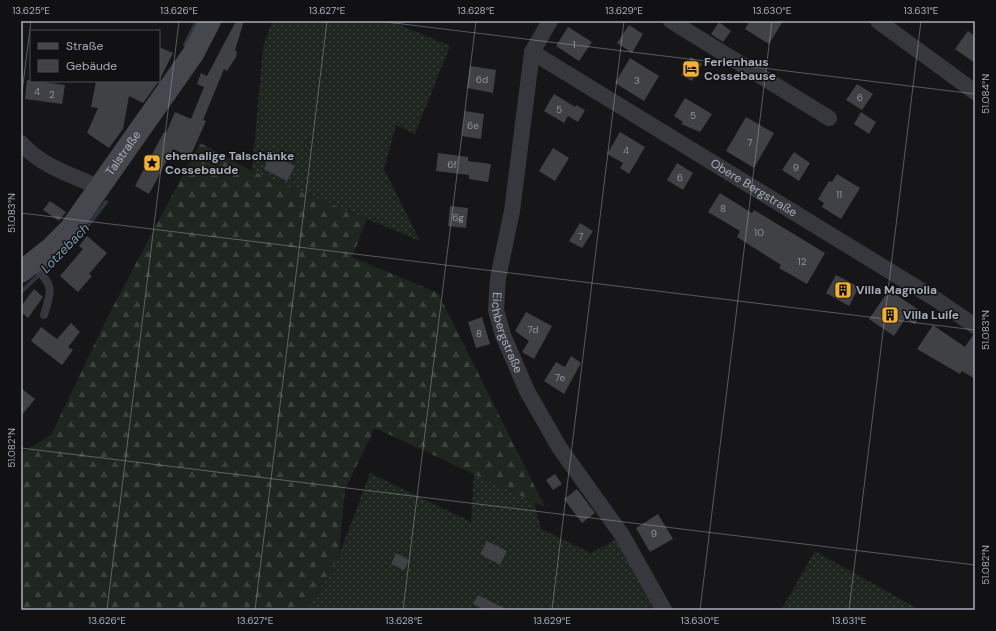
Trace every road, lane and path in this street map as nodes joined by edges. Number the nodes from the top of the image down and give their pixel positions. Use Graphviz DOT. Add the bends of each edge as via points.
graph roads {
  1 [pos="210,21"];
  2 [pos="550,21"];
  3 [pos="671,21"];
  4 [pos="878,21"];
  5 [pos="532,52"];
  6 [pos="975,92"];
  7 [pos="829,118"];
  8 [pos="23,149"];
  9 [pos="99,187"];
  10 [pos="33,270"];
  11 [pos="44,315"];
  12 [pos="975,326"];
  13 [pos="664,610"];
  1 -- 9 [label="street, Talstraße" via="193,54"];
  2 -- 5 [label="street, Eichbergstraße"];
  3 -- 7 [label="street"];
  4 -- 6 [label="street"];
  5 -- 12 [label="street, Obere Bergstraße" via="937,300"];
  5 -- 13 [label="street, Eichbergstraße" via="512,211 498,278 496,310 503,335 531,397 559,447 622,535"];
  8 -- 9 [label="street" via="45,164"];
  9 -- 10 [label="street, Talstraße" via="70,228"];
  10 -- 11 [label="lane" via="50,286"];
}
